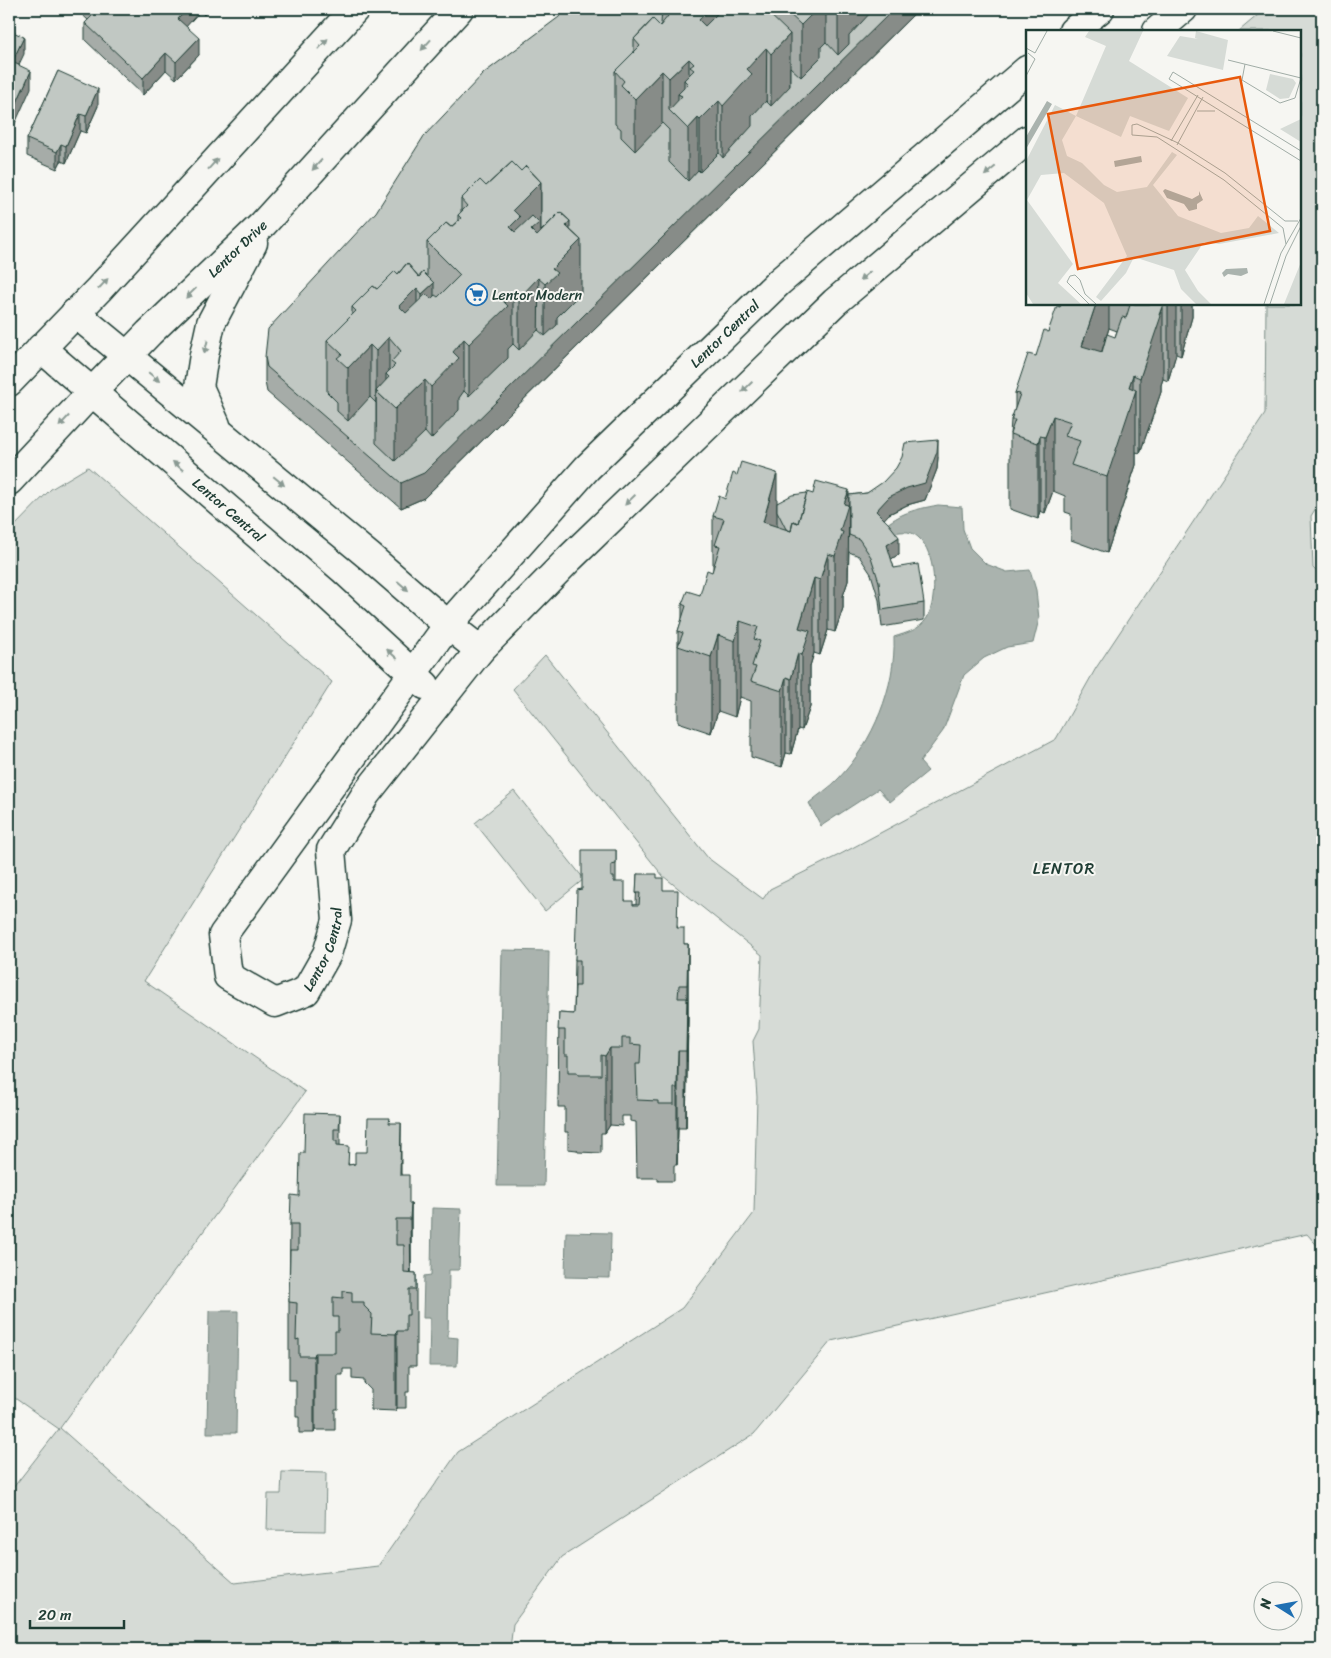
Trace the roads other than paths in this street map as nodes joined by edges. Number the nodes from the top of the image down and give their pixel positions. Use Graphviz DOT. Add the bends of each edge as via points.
graph roads {
  1 [pos="355,9"];
  2 [pos="459,9"];
  3 [pos="1100,9"];
  4 [pos="1183,9"];
  5 [pos="1074,30"];
  6 [pos="1158,30"];
  7 [pos="1026,71"];
  8 [pos="1026,141"];
  9 [pos="263,224"];
  10 [pos="76,313"];
  11 [pos="41,348"];
  12 [pos="127,356"];
  13 [pos="9,382"];
  14 [pos="92,392"];
  15 [pos="220,432"];
  16 [pos="9,481"];
  17 [pos="448,625"];
  18 [pos="480,650"];
  19 [pos="413,673"];
  20 [pos="441,699"];
  10 -- 1 [label="street, one-way"];
  2 -- 9 [label="street, Lentor Drive, one-way"];
  3 -- 5 [label="street"];
  4 -- 6 [label="street"];
  7 -- 17 [label="street, Lentor Central" via="779,282 587,468"];
  8 -- 18 [label="street, Lentor Central, one-way" via="835,302 570,558"];
  9 -- 12 [label="street, Lentor Drive, one-way"];
  9 -- 15 [label="street, one-way" via="212,323 204,355 198,387"];
  10 -- 11 [label="street"];
  10 -- 12 [label="street"];
  11 -- 13 [label="street"];
  11 -- 14 [label="street, Lentor Central"];
  12 -- 14 [label="street, Lentor Drive"];
  12 -- 15 [label="street, one-way"];
  14 -- 16 [label="street, Lentor Drive, one-way"];
  19 -- 14 [label="street, Lentor Central, one-way" via="324,591"];
  15 -- 17 [label="street, one-way"];
  17 -- 18 [label="street"];
  17 -- 19 [label="street, Lentor Central"];
  18 -- 20 [label="street, Lentor Central"];
  19 -- 20 [label="street, Lentor Central"];
  19 -- 20 [label="street, Lentor Central" via="223,935 228,976 275,1003 306,991 326,954 337,920 331,850 366,794"];
}
